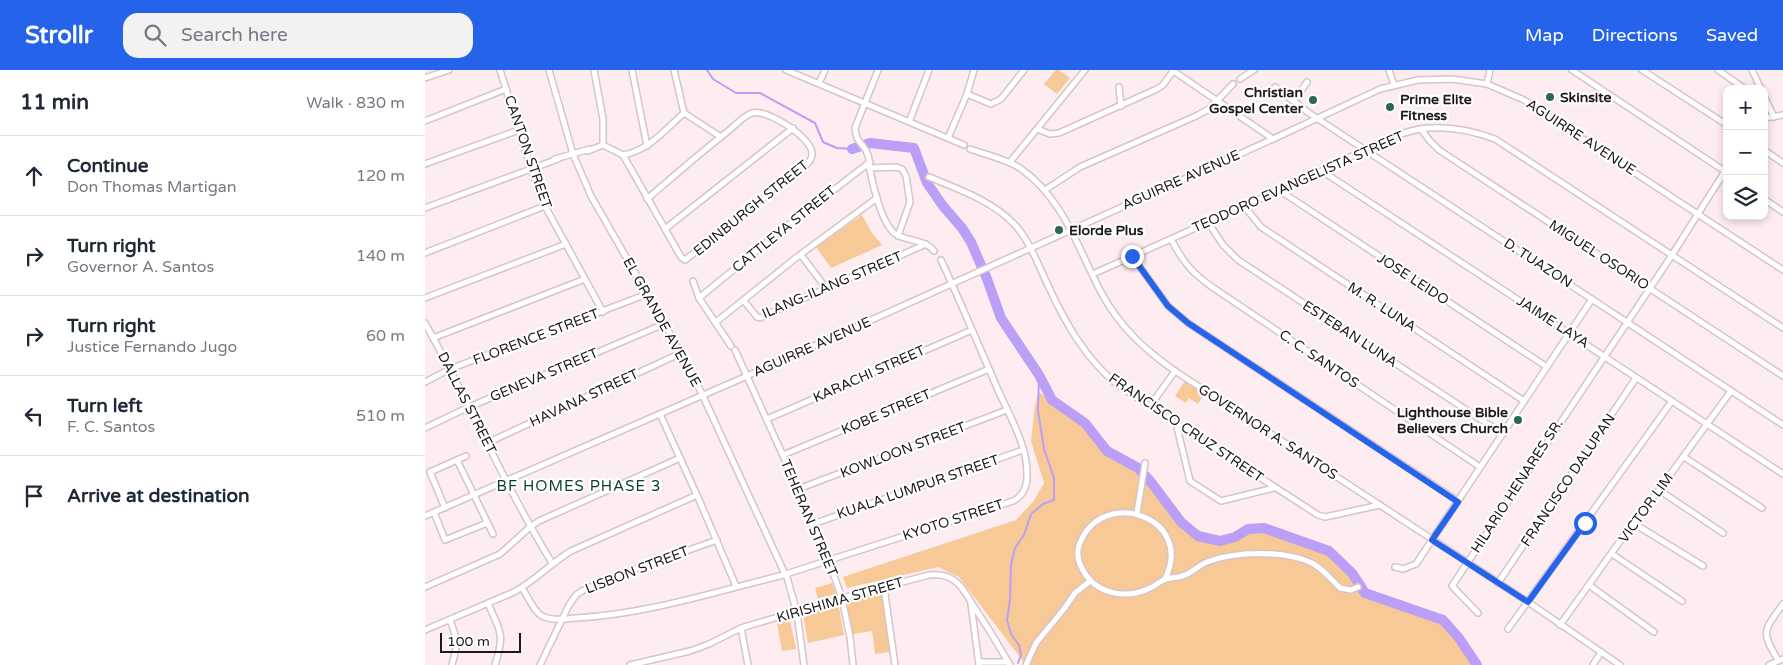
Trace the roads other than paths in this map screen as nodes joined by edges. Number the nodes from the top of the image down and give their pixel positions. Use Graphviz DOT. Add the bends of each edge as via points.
graph roads {
  1 [pos="449,70"];
  2 [pos="500,70"];
  3 [pos="549,70"];
  4 [pos="594,70"];
  5 [pos="632,70"];
  6 [pos="674,70"];
  7 [pos="785,70"];
  8 [pos="825,70"];
  9 [pos="878,70"];
  10 [pos="929,70"];
  11 [pos="975,70"];
  12 [pos="1024,70"];
  13 [pos="1085,70"];
  14 [pos="1389,70"];
  15 [pos="1490,70"];
  16 [pos="1573,70"];
  17 [pos="1642,70"];
  18 [pos="1718,70"];
  19 [pos="1752,70"];
  20 [pos="1172,71"];
  21 [pos="1251,71"];
  22 [pos="425,78"];
  23 [pos="1240,79"];
  24 [pos="1307,82"];
  25 [pos="819,83"];
  26 [pos="1233,84"];
  27 [pos="1487,84"];
  28 [pos="1394,85"];
  29 [pos="1739,85"];
  30 [pos="1759,85"];
  31 [pos="1119,87"];
  32 [pos="1275,88"];
  33 [pos="506,89"];
  34 [pos="967,94"];
  35 [pos="1216,100"];
  36 [pos="1294,101"];
  37 [pos="864,103"];
  38 [pos="1768,104"];
  39 [pos="1121,106"];
  40 [pos="684,113"];
  41 [pos="1783,115"];
  42 [pos="1774,117"];
  43 [pos="1318,118"];
  44 [pos="1768,118"];
  45 [pos="425,121"];
  46 [pos="909,122"];
  47 [pos="1723,122"];
  48 [pos="793,128"];
  49 [pos="1037,129"];
  50 [pos="1421,129"];
  51 [pos="519,130"];
  52 [pos="721,137"];
  53 [pos="947,138"];
  54 [pos="1273,140"];
  55 [pos="603,145"];
  56 [pos="964,145"];
  57 [pos="647,146"];
  58 [pos="970,149"];
  59 [pos="1367,150"];
  60 [pos="1768,153"];
  61 [pos="573,154"];
  62 [pos="623,155"];
  63 [pos="870,162"];
  64 [pos="1010,162"];
  65 [pos="1783,163"];
  66 [pos="425,164"];
  67 [pos="869,168"];
  68 [pos="1723,168"];
  69 [pos="531,169"];
  70 [pos="1322,171"];
  71 [pos="1723,175"];
  72 [pos="929,177"];
  73 [pos="1045,190"];
  74 [pos="1279,190"];
  75 [pos="877,198"];
  76 [pos="647,199"];
  77 [pos="1768,202"];
  78 [pos="545,206"];
  79 [pos="1244,206"];
  80 [pos="425,208"];
  81 [pos="1783,212"];
  82 [pos="1698,214"];
  83 [pos="1209,222"];
  84 [pos="665,229"];
  85 [pos="1071,230"];
  86 [pos="898,236"];
  87 [pos="1171,239"];
  88 [pos="566,244"];
  89 [pos="926,244"];
  90 [pos="1030,248"];
  91 [pos="935,251"];
  92 [pos="425,253"];
  93 [pos="801,254"];
  94 [pos="1672,254"];
  95 [pos="1132,256"];
  96 [pos="941,260"];
  97 [pos="1783,270"];
  98 [pos="1093,274"];
  99 [pos="585,279"];
  100 [pos="693,281"];
  101 [pos="952,284"];
  102 [pos="826,288"];
  103 [pos="1649,288"];
  104 [pos="647,294"];
  105 [pos="425,298"];
  106 [pos="699,298"];
  107 [pos="1592,299"];
  108 [pos="744,301"];
  109 [pos="603,312"];
  110 [pos="716,322"];
  111 [pos="425,323"];
  112 [pos="1627,323"];
  113 [pos="664,324"];
  114 [pos="1783,328"];
  115 [pos="972,330"];
  116 [pos="1569,333"];
  117 [pos="433,338"];
  118 [pos="681,353"];
  119 [pos="1603,356"];
  120 [pos="1547,367"];
  121 [pos="451,369"];
  122 [pos="989,369"];
  123 [pos="1175,371"];
  124 [pos="747,376"];
  125 [pos="1783,376"];
  126 [pos="1636,378"];
  127 [pos="425,382"];
  128 [pos="1731,391"];
  129 [pos="703,396"];
  130 [pos="1524,401"];
  131 [pos="1673,401"];
  132 [pos="1150,406"];
  133 [pos="469,407"];
  134 [pos="1007,410"];
  135 [pos="660,414"];
  136 [pos="767,419"];
  137 [pos="1176,423"];
  138 [pos="1707,424"];
  139 [pos="1783,425"];
  140 [pos="425,428"];
  141 [pos="1503,434"];
  142 [pos="487,443"];
  143 [pos="1023,450"];
  144 [pos="783,455"];
  145 [pos="466,456"];
  146 [pos="1683,457"];
  147 [pos="680,458"];
  148 [pos="457,460"];
  149 [pos="1145,466"];
  150 [pos="1480,467"];
  151 [pos="1783,474"];
  152 [pos="507,481"];
  153 [pos="1274,488"];
  154 [pos="798,489"];
  155 [pos="1659,490"];
  156 [pos="474,495"];
  157 [pos="697,495"];
  158 [pos="1458,502"];
  159 [pos="1380,505"];
  160 [pos="445,508"];
  161 [pos="1762,508"];
  162 [pos="434,512"];
  163 [pos="1137,514"];
  164 [pos="425,516"];
  165 [pos="487,523"];
  166 [pos="1633,523"];
  167 [pos="813,524"];
  168 [pos="530,527"];
  169 [pos="1723,533"];
  170 [pos="493,534"];
  171 [pos="717,540"];
  172 [pos="1432,540"];
  173 [pos="1612,554"];
  174 [pos="828,559"];
  175 [pos="1467,562"];
  176 [pos="552,563"];
  177 [pos="1703,566"];
  178 [pos="1395,567"];
  179 [pos="784,573"];
  180 [pos="1165,579"];
  181 [pos="1090,581"];
  182 [pos="1499,583"];
  183 [pos="736,586"];
  184 [pos="1589,586"];
  185 [pos="425,587"];
  186 [pos="884,587"];
  187 [pos="1358,587"];
  188 [pos="523,588"];
  189 [pos="842,598"];
  190 [pos="970,600"];
  191 [pos="1682,601"];
  192 [pos="1528,602"];
  193 [pos="488,604"];
  194 [pos="1783,604"];
  195 [pos="797,613"];
  196 [pos="1478,613"];
  197 [pos="562,619"];
  198 [pos="450,620"];
  199 [pos="1561,625"];
  200 [pos="741,628"];
  201 [pos="1508,629"];
  202 [pos="425,630"];
  203 [pos="1653,632"];
  204 [pos="1601,652"];
  205 [pos="1780,659"];
  206 [pos="979,663"];
  207 [pos="1009,664"];
  208 [pos="452,665"];
  209 [pos="495,665"];
  210 [pos="540,665"];
  211 [pos="630,665"];
  212 [pos="748,665"];
  213 [pos="804,665"];
  214 [pos="853,665"];
  215 [pos="895,665"];
  216 [pos="1026,665"];
  217 [pos="1593,665"];
  218 [pos="1620,665"];
  219 [pos="1769,665"];
  1 -- 22 [label="street"];
  2 -- 33 [label="street, CANTON STREET"];
  3 -- 61 [label="street, EL GRANDE AVENUE"];
  4 -- 55 [label="street" via="603,119"];
  5 -- 57 [label="street"];
  6 -- 40 [label="street"];
  7 -- 25 [label="street"];
  8 -- 25 [label="street"];
  9 -- 37 [label="street"];
  10 -- 46 [label="street"];
  11 -- 34 [label="street"];
  12 -- 34 [label="street" via="1001,99 991,104"];
  13 -- 49 [label="street"];
  14 -- 28 [label="street"];
  15 -- 27 [label="street"];
  16 -- 68 [label="street"];
  17 -- 47 [label="street"];
  18 -- 29 [label="street"];
  19 -- 30 [label="street"];
  20 -- 35 [label="street"];
  20 -- 39 [label="street" via="1157,90"];
  21 -- 23 [label="street"];
  24 -- 36 [label="street"];
  25 -- 37 [label="street"];
  26 -- 35 [label="street"];
  27 -- 28 [label="street, AGUIRRE AVENUE" via="1434,79"];
  27 -- 82 [label="street, AGUIRRE AVENUE" via="1547,113"];
  28 -- 43 [label="street, AGUIRRE AVENUE"];
  31 -- 39 [label="street"];
  32 -- 36 [label="street, D. TUAZON"];
  33 -- 45 [label="street"];
  33 -- 51 [label="street, CANTON STREET"];
  34 -- 53 [label="street"];
  35 -- 54 [label="street"];
  35 -- 73 [label="street" via="1209,109 1196,116 1080,167"];
  36 -- 43 [label="street, D. TUAZON"];
  37 -- 46 [label="street"];
  37 -- 63 [label="street" via="855,128"];
  38 -- 42 [label="street"];
  39 -- 49 [label="street" via="1059,133"];
  40 -- 52 [label="street"];
  40 -- 57 [label="street"];
  41 -- 42 [label="street"];
  42 -- 44 [label="street"];
  43 -- 54 [label="street, AGUIRRE AVENUE"];
  43 -- 59 [label="street, D. TUAZON"];
  46 -- 53 [label="street"];
  48 -- 52 [label="street, EDINBURGH STREET" via="754,112"];
  48 -- 84 [label="street"];
  48 -- 84 [label="street, EDINBURGH STREET" via="813,152 807,164 687,260 683,260"];
  49 -- 64 [label="street"];
  50 -- 59 [label="street, TEODORO EVANGELISTA STREET" via="1393,137"];
  50 -- 94 [label="street, TEODORO EVANGELISTA STREET" via="1459,129 1495,139"];
  50 -- 103 [label="street, MIGUEL OSORIO" via="1439,150"];
  51 -- 66 [label="street"];
  51 -- 69 [label="street, CANTON STREET"];
  52 -- 76 [label="street, EDINBURGH STREET"];
  53 -- 56 [label="street"];
  54 -- 85 [label="street, AGUIRRE AVENUE"];
  55 -- 61 [label="street"];
  55 -- 62 [label="street"];
  57 -- 62 [label="street"];
  58 -- 64 [label="street, GOVERNOR A. SANTOS"];
  59 -- 70 [label="street, TEODORO EVANGELISTA STREET"];
  59 -- 107 [label="street, D. TUAZON"];
  60 -- 65 [label="street"];
  61 -- 69 [label="street"];
  61 -- 104 [label="street, EL GRANDE AVENUE" via="591,196"];
  62 -- 76 [label="street"];
  63 -- 67 [label="street"];
  63 -- 106 [label="street, CATTLEYA STREET"];
  64 -- 73 [label="street, GOVERNOR A. SANTOS"];
  67 -- 75 [label="street"];
  67 -- 86 [label="street" via="896,167 906,176 910,202"];
  69 -- 78 [label="street, CANTON STREET"];
  69 -- 80 [label="street"];
  70 -- 74 [label="street, TEODORO EVANGELISTA STREET"];
  70 -- 116 [label="street, JAIME LAYA"];
  71 -- 82 [label="street, HILARIO HENARES SR."];
  72 -- 90 [label="street, FRANCISCO CRUZ STREET" via="998,211 1014,223"];
  73 -- 85 [label="street, GOVERNOR A. SANTOS"];
  74 -- 79 [label="street, TEODORO EVANGELISTA STREET"];
  74 -- 120 [label="street, JOSE LEIDO"];
  75 -- 86 [label="street" via="888,225"];
  75 -- 93 [label="street"];
  76 -- 84 [label="street"];
  77 -- 81 [label="street"];
  78 -- 88 [label="street, CANTON STREET"];
  78 -- 92 [label="street"];
  79 -- 83 [label="street, TEODORO EVANGELISTA STREET"];
  79 -- 130 [label="street, M. R. LUNA" via="1261,227"];
  82 -- 94 [label="street, HILARIO HENARES SR."];
  82 -- 97 [label="street, AGUIRRE AVENUE"];
  83 -- 87 [label="street, TEODORO EVANGELISTA STREET"];
  83 -- 141 [label="street, ESTEBAN LUNA" via="1223,245 1239,260"];
  85 -- 90 [label="street, AGUIRRE AVENUE"];
  85 -- 98 [label="street, GOVERNOR A. SANTOS"];
  86 -- 89 [label="street"];
  87 -- 95 [label="street, TEODORO EVANGELISTA STREET"];
  87 -- 150 [label="street, C. C. SANTOS" via="1193,273"];
  88 -- 99 [label="street, CANTON STREET"];
  88 -- 105 [label="street"];
  89 -- 91 [label="street"];
  89 -- 102 [label="street, ILANG-ILANG STREET"];
  90 -- 101 [label="street, AGUIRRE AVENUE"];
  90 -- 132 [label="street, FRANCISCO CRUZ STREET" via="1085,351 1102,372"];
  93 -- 102 [label="street"];
  93 -- 108 [label="street"];
  94 -- 103 [label="street, HILARIO HENARES SR."];
  94 -- 114 [label="street, TEODORO EVANGELISTA STREET"];
  95 -- 98 [label="street, TEODORO EVANGELISTA STREET"];
  95 -- 158 [label="street" via="1168,306 1188,323"];
  96 -- 101 [label="street, KYOTO STREET"];
  98 -- 123 [label="street, GOVERNOR A. SANTOS" via="1125,327"];
  99 -- 109 [label="street, CANTON STREET"];
  99 -- 117 [label="street"];
  100 -- 106 [label="street, TEHERAN STREET"];
  101 -- 115 [label="street, KYOTO STREET"];
  101 -- 124 [label="street, AGUIRRE AVENUE"];
  102 -- 108 [label="street, ILANG-ILANG STREET" via="760,318"];
  103 -- 112 [label="street, HILARIO HENARES SR."];
  103 -- 125 [label="street, MIGUEL OSORIO"];
  104 -- 109 [label="street, FLORENCE STREET"];
  104 -- 113 [label="street, EL GRANDE AVENUE"];
  106 -- 110 [label="street, TEHERAN STREET"];
  107 -- 112 [label="street, D. TUAZON"];
  107 -- 116 [label="street"];
  108 -- 110 [label="street"];
  109 -- 121 [label="street, FLORENCE STREET"];
  110 -- 124 [label="street, TEHERAN STREET"];
  111 -- 117 [label="street, DALLAS STREET"];
  112 -- 119 [label="street, HILARIO HENARES SR."];
  112 -- 128 [label="street, D. TUAZON"];
  113 -- 118 [label="street, EL GRANDE AVENUE"];
  113 -- 133 [label="street, GENEVA STREET"];
  115 -- 122 [label="street, KYOTO STREET"];
  115 -- 136 [label="street, KARACHI STREET"];
  116 -- 119 [label="street, JAIME LAYA"];
  116 -- 120 [label="street"];
  117 -- 121 [label="street, DALLAS STREET"];
  118 -- 129 [label="street, EL GRANDE AVENUE"];
  118 -- 142 [label="street, HAVANA STREET"];
  119 -- 126 [label="street, JAIME LAYA"];
  119 -- 175 [label="street, HILARIO HENARES SR."];
  120 -- 130 [label="street"];
  121 -- 127 [label="street, FLORENCE STREET"];
  121 -- 133 [label="street, DALLAS STREET"];
  122 -- 134 [label="street, KYOTO STREET"];
  122 -- 144 [label="street, KOBE STREET"];
  123 -- 132 [label="street"];
  123 -- 159 [label="street, GOVERNOR A. SANTOS"];
  124 -- 129 [label="street, AGUIRRE AVENUE"];
  124 -- 136 [label="street, TEHERAN STREET"];
  126 -- 131 [label="street, JAIME LAYA"];
  126 -- 182 [label="street, FRANCISCO DALUPAN"];
  128 -- 138 [label="street, VICTOR LIM"];
  128 -- 139 [label="street, D. TUAZON"];
  129 -- 135 [label="street, AGUIRRE AVENUE"];
  129 -- 179 [label="street, EL GRANDE AVENUE"];
  130 -- 141 [label="street"];
  131 -- 138 [label="street, JAIME LAYA"];
  131 -- 192 [label="street"];
  132 -- 137 [label="street, FRANCISCO CRUZ STREET"];
  133 -- 140 [label="street, GENEVA STREET"];
  133 -- 142 [label="street, DALLAS STREET"];
  134 -- 143 [label="street, KYOTO STREET"];
  134 -- 154 [label="street, KOWLOON STREET"];
  135 -- 147 [label="street"];
  135 -- 152 [label="street, AGUIRRE AVENUE"];
  136 -- 144 [label="street, TEHERAN STREET"];
  137 -- 153 [label="street, FRANCISCO CRUZ STREET"];
  137 -- 153 [label="street" via="1190,481 1221,500"];
  138 -- 146 [label="street, VICTOR LIM"];
  138 -- 151 [label="street, JAIME LAYA"];
  141 -- 150 [label="street"];
  142 -- 152 [label="street, DALLAS STREET"];
  143 -- 167 [label="street, KUALA LUMPUR STREET"];
  143 -- 174 [label="street, KYOTO STREET" via="1026,482 1025,490 1018,498"];
  144 -- 154 [label="street, TEHERAN STREET"];
  145 -- 148 [label="street"];
  146 -- 155 [label="street, VICTOR LIM"];
  146 -- 161 [label="street"];
  147 -- 157 [label="street"];
  147 -- 168 [label="street"];
  148 -- 156 [label="street"];
  148 -- 160 [label="street" via="430,472"];
  149 -- 163 [label="street"];
  150 -- 158 [label="street"];
  152 -- 156 [label="street, AGUIRRE AVENUE"];
  152 -- 168 [label="street, DALLAS STREET"];
  153 -- 159 [label="street, FRANCISCO CRUZ STREET" via="1311,512 1325,517"];
  154 -- 167 [label="street, TEHERAN STREET"];
  155 -- 166 [label="street, VICTOR LIM"];
  155 -- 169 [label="street"];
  156 -- 160 [label="street, AGUIRRE AVENUE"];
  156 -- 165 [label="street"];
  157 -- 171 [label="street"];
  157 -- 176 [label="street"];
  158 -- 172 [label="street"];
  159 -- 172 [label="street, GOVERNOR A. SANTOS"];
  160 -- 162 [label="street, AGUIRRE AVENUE"];
  162 -- 164 [label="street, AGUIRRE AVENUE"];
  162 -- 165 [label="street" via="445,540"];
  163 -- 180 [label="street" via="1156,523 1169,543 1171,561"];
  163 -- 181 [label="street" via="1119,513 1103,518 1088,530 1081,540 1077,556"];
  165 -- 170 [label="street"];
  166 -- 173 [label="street, VICTOR LIM"];
  166 -- 177 [label="street"];
  167 -- 174 [label="street, TEHERAN STREET"];
  168 -- 176 [label="street, DALLAS STREET"];
  168 -- 185 [label="street" via="500,554"];
  171 -- 183 [label="street"];
  171 -- 197 [label="street, LISBON STREET" via="589,587 571,600"];
  172 -- 175 [label="street, GOVERNOR A. SANTOS"];
  172 -- 178 [label="street" via="1416,564 1403,569"];
  173 -- 184 [label="street, VICTOR LIM"];
  173 -- 191 [label="street"];
  174 -- 179 [label="street, KYOTO STREET"];
  174 -- 189 [label="street, TEHERAN STREET"];
  175 -- 182 [label="street, GOVERNOR A. SANTOS"];
  175 -- 196 [label="street, HILARIO HENARES SR." via="1452,586"];
  176 -- 188 [label="street"];
  179 -- 183 [label="street, KYOTO STREET"];
  179 -- 195 [label="street, EL GRANDE AVENUE"];
  180 -- 181 [label="street" via="1148,590 1122,594 1097,587"];
  180 -- 187 [label="street" via="1183,576 1212,560 1264,554 1310,563 1345,590"];
  181 -- 216 [label="street" via="1075,593 1036,643"];
  182 -- 192 [label="street, GOVERNOR A. SANTOS"];
  183 -- 197 [label="street, KYOTO STREET" via="632,612"];
  184 -- 199 [label="street, VICTOR LIM"];
  184 -- 203 [label="street"];
  186 -- 189 [label="street, KIRISHIMA STREET"];
  186 -- 190 [label="street, KIRISHIMA STREET" via="939,574 956,581"];
  186 -- 215 [label="street"];
  188 -- 193 [label="street"];
  188 -- 197 [label="street, KYOTO STREET" via="541,615"];
  189 -- 195 [label="street, KIRISHIMA STREET"];
  189 -- 214 [label="street, TEHERAN STREET"];
  190 -- 206 [label="street"];
  190 -- 207 [label="street, KIRISHIMA STREET"];
  192 -- 199 [label="street, GOVERNOR A. SANTOS"];
  192 -- 201 [label="street"];
  193 -- 198 [label="street"];
  193 -- 209 [label="street" via="501,638"];
  194 -- 205 [label="street" via="1766,632 1768,643"];
  195 -- 200 [label="street, KIRISHIMA STREET"];
  195 -- 213 [label="street, EL GRANDE AVENUE"];
  197 -- 210 [label="street, LISBON STREET"];
  198 -- 202 [label="street"];
  198 -- 208 [label="street" via="457,639"];
  199 -- 204 [label="street, GOVERNOR A. SANTOS"];
  200 -- 211 [label="street, KIRISHIMA STREET" via="699,648"];
  200 -- 212 [label="street"];
  204 -- 217 [label="street"];
  204 -- 218 [label="street, GOVERNOR A. SANTOS"];
  205 -- 219 [label="street"];
  206 -- 207 [label="street"];
}
